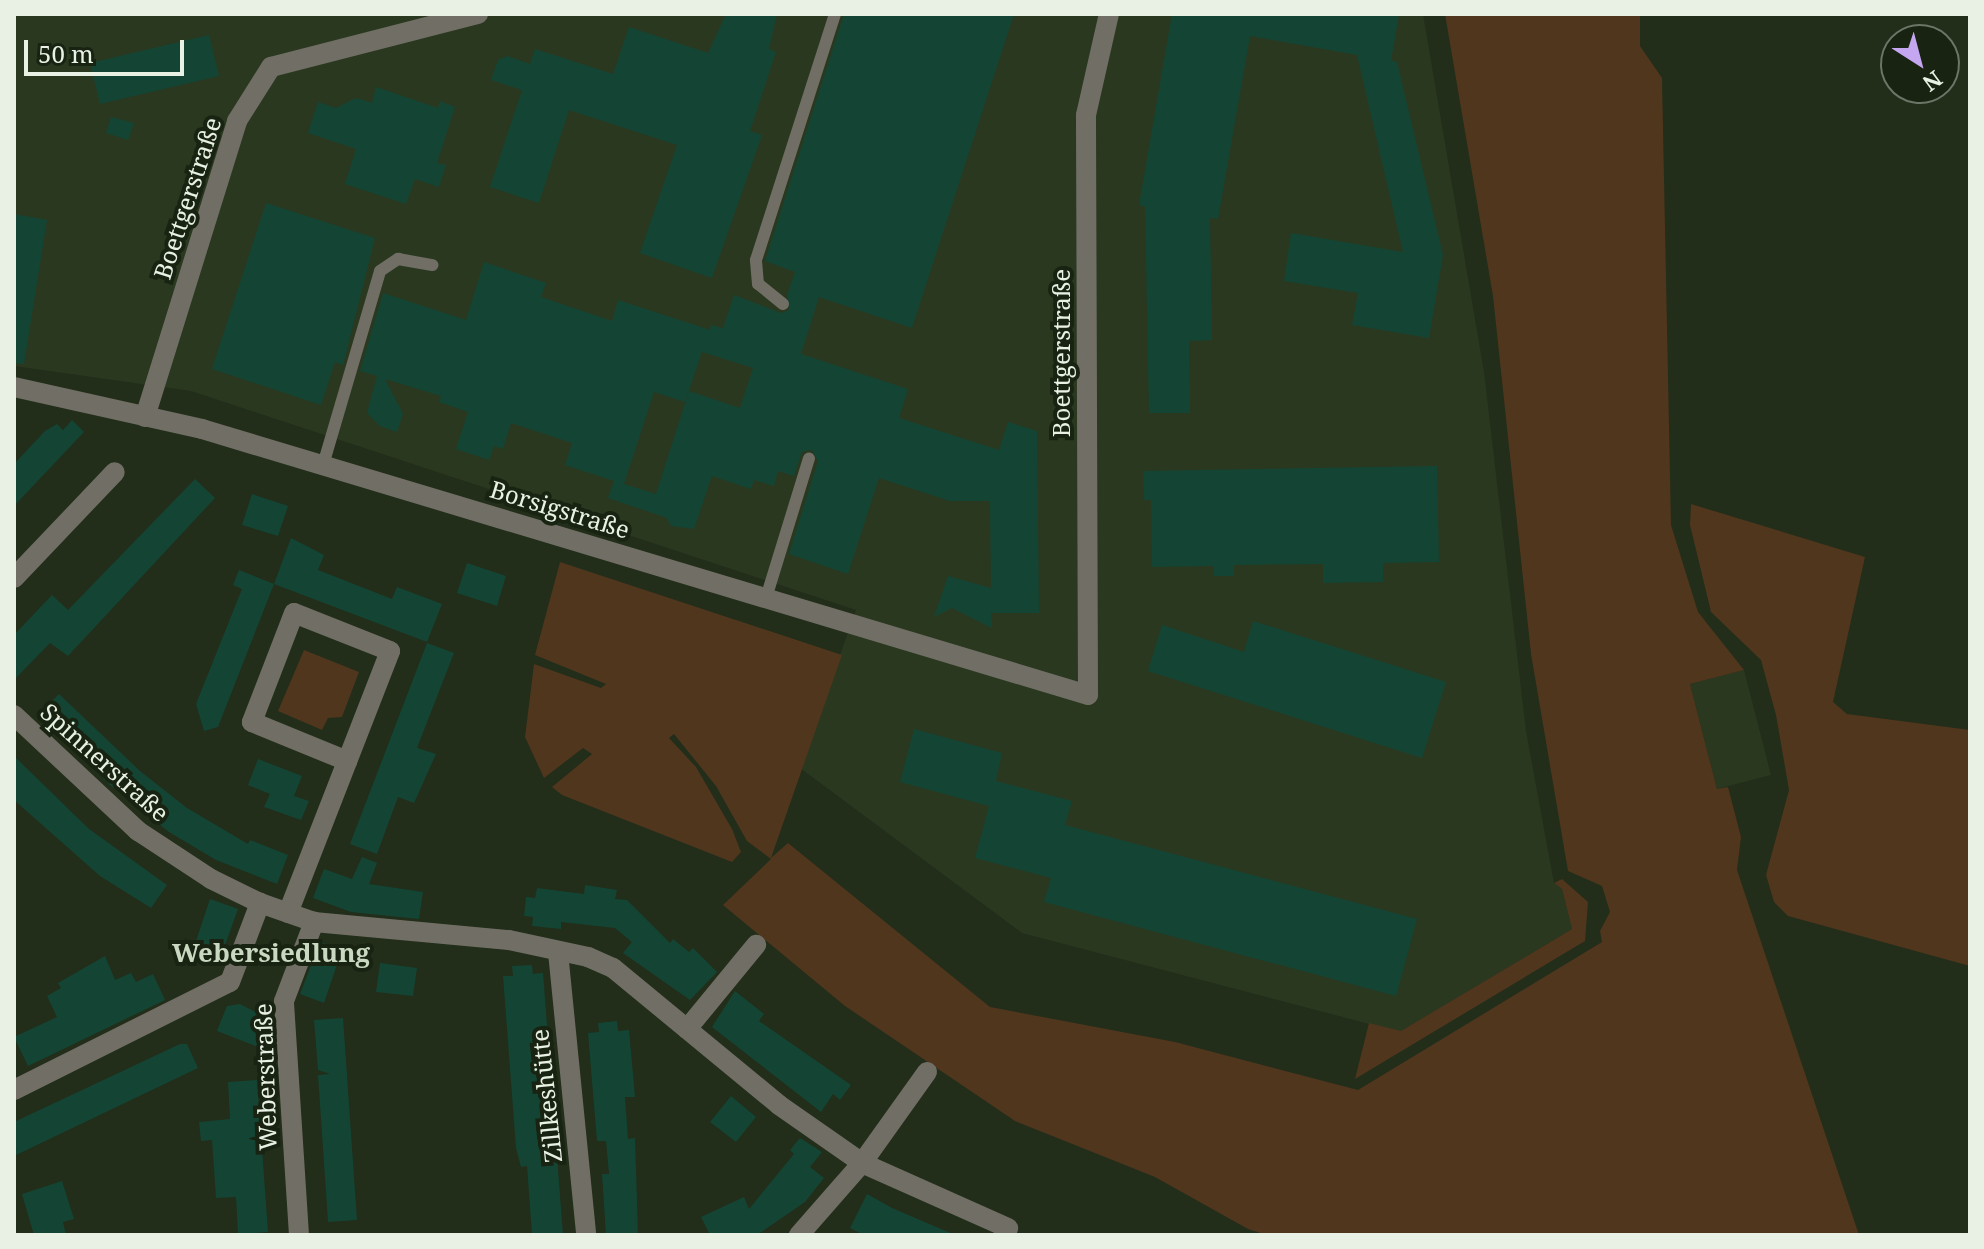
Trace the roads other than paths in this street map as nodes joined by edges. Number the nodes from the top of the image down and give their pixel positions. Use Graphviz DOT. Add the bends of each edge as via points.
graph roads {
  1 [pos="478,14"];
  2 [pos="835,14"];
  3 [pos="1109,14"];
  4 [pos="432,265"];
  5 [pos="783,304"];
  6 [pos="14,387"];
  7 [pos="145,417"];
  8 [pos="809,458"];
  9 [pos="323,465"];
  10 [pos="115,472"];
  11 [pos="14,578"];
  12 [pos="766,598"];
  13 [pos="1088,695"];
  14 [pos="14,715"];
  15 [pos="347,761"];
  16 [pos="260,903"];
  17 [pos="288,913"];
  18 [pos="314,922"];
  19 [pos="756,945"];
  20 [pos="558,952"];
  21 [pos="687,1029"];
  22 [pos="927,1072"];
  23 [pos="14,1090"];
  24 [pos="862,1163"];
  25 [pos="1008,1228"];
  26 [pos="299,1235"];
  27 [pos="586,1235"];
  28 [pos="799,1235"];
  1 -- 7 [label="street, Boettgerstraße" via="271,67 237,121"];
  2 -- 5 [label="lane" via="756,260 758,284"];
  3 -- 13 [label="street, Boettgerstraße" via="1086,115"];
  4 -- 9 [label="lane" via="398,259 380,271"];
  6 -- 7 [label="street, Borsigstraße"];
  7 -- 9 [label="street, Borsigstraße"];
  8 -- 12 [label="lane"];
  9 -- 12 [label="street, Borsigstraße"];
  10 -- 11 [label="street"];
  12 -- 13 [label="street, Borsigstraße"];
  14 -- 16 [label="street, Spinnerstraße" via="138,831 211,879"];
  15 -- 15 [label="street" via="390,651 294,613 252,722"];
  15 -- 17 [label="street"];
  16 -- 17 [label="street, Spinnerstraße"];
  16 -- 23 [label="street, Weberstraße" via="230,982"];
  17 -- 18 [label="street, Spinnerstraße"];
  18 -- 20 [label="street, Spinnerstraße" via="509,940"];
  18 -- 26 [label="street, Weberstraße" via="284,1001"];
  19 -- 21 [label="street"];
  20 -- 21 [label="street" via="613,968"];
  20 -- 27 [label="street, Zillkeshütte"];
  21 -- 24 [label="street" via="779,1105"];
  22 -- 24 [label="street"];
  24 -- 25 [label="street"];
  24 -- 28 [label="street"];
}
